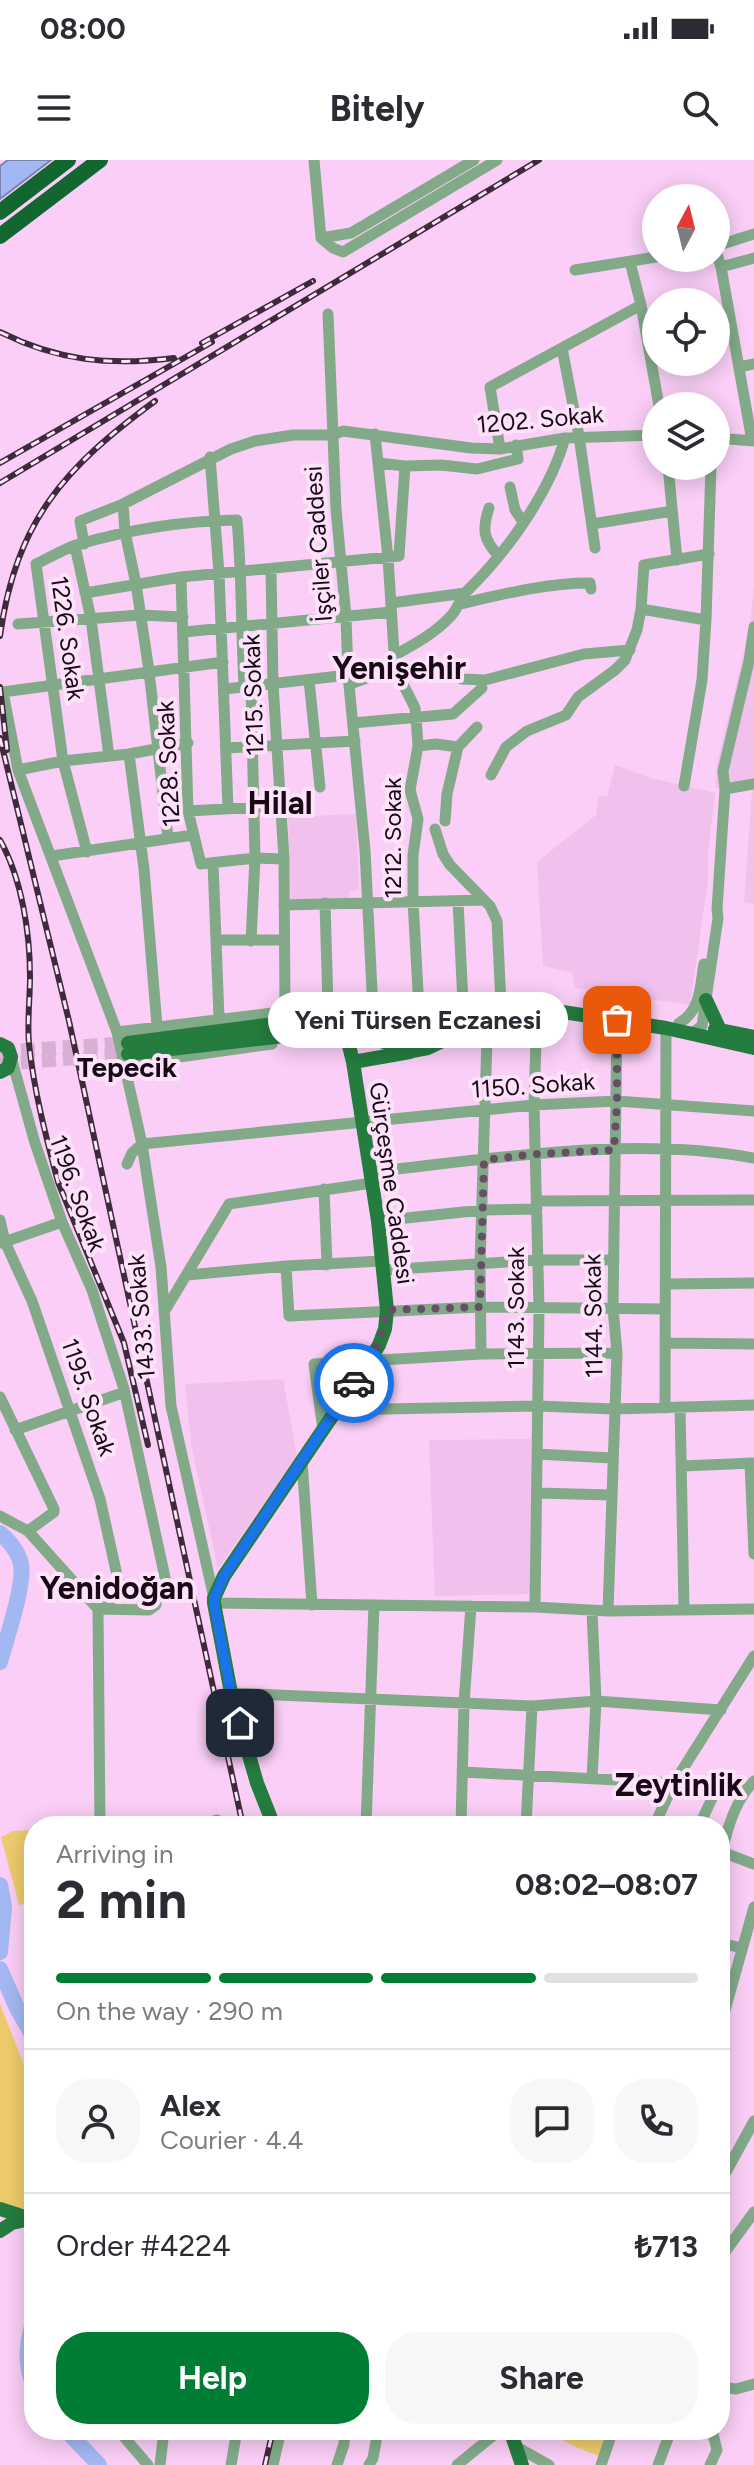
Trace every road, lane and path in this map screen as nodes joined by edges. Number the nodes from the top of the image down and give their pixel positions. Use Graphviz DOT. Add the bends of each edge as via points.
graph roads {
  1 [pos="68,160"];
  2 [pos="100,160"];
  3 [pos="314,160"];
  4 [pos="474,160"];
  5 [pos="497,160"];
  6 [pos="0,212"];
  7 [pos="754,234"];
  8 [pos="0,236"];
  9 [pos="321,238"];
  10 [pos="730,243"];
  11 [pos="754,258"];
  12 [pos="642,260"];
  13 [pos="630,262"];
  14 [pos="730,265"];
  15 [pos="575,270"];
  16 [pos="722,272"];
  17 [pos="641,305"];
  18 [pos="328,314"];
  19 [pos="562,348"];
  20 [pos="754,364"];
  21 [pos="739,367"];
  22 [pos="657,392"];
  23 [pos="375,434"];
  24 [pos="333,435"];
  25 [pos="642,435"];
  26 [pos="579,436"];
  27 [pos="565,438"];
  28 [pos="730,439"];
  29 [pos="753,441"];
  30 [pos="516,445"];
  31 [pos="500,449"];
  32 [pos="210,457"];
  33 [pos="379,463"];
  34 [pos="405,466"];
  35 [pos="669,480"];
  36 [pos="711,480"];
  37 [pos="510,487"];
  38 [pos="123,504"];
  39 [pos="489,508"];
  40 [pos="672,511"];
  41 [pos="214,520"];
  42 [pos="523,522"];
  43 [pos="592,524"];
  44 [pos="125,532"];
  45 [pos="79,545"];
  46 [pos="595,548"];
  47 [pos="709,554"];
  48 [pos="499,556"];
  49 [pos="388,558"];
  50 [pos="677,560"];
  51 [pos="341,562"];
  52 [pos="271,570"];
  53 [pos="241,572"];
  54 [pos="219,573"];
  55 [pos="181,577"];
  56 [pos="136,584"];
  57 [pos="591,589"];
  58 [pos="85,593"];
  59 [pos="462,599"];
  60 [pos="391,607"];
  61 [pos="641,609"];
  62 [pos="140,615"];
  63 [pos="183,617"];
  64 [pos="346,617"];
  65 [pos="91,619"];
  66 [pos="706,620"];
  67 [pos="45,622"];
  68 [pos="272,622"];
  69 [pos="18,624"];
  70 [pos="240,625"];
  71 [pos="222,627"];
  72 [pos="754,627"];
  73 [pos="184,632"];
  74 [pos="630,650"];
  75 [pos="395,655"];
  76 [pos="223,662"];
  77 [pos="185,666"];
  78 [pos="395,668"];
  79 [pos="149,671"];
  80 [pos="99,679"];
  81 [pos="349,679"];
  82 [pos="309,680"];
  83 [pos="273,684"];
  84 [pos="248,686"];
  85 [pos="52,687"];
  86 [pos="482,688"];
  87 [pos="225,689"];
  88 [pos="416,717"];
  89 [pos="353,723"];
  90 [pos="477,727"];
  91 [pos="355,741"];
  92 [pos="188,743"];
  93 [pos="316,743"];
  94 [pos="276,745"];
  95 [pos="253,746"];
  96 [pos="418,746"];
  97 [pos="458,747"];
  98 [pos="158,748"];
  99 [pos="226,748"];
  100 [pos="129,754"];
  101 [pos="109,756"];
  102 [pos="63,761"];
  103 [pos="18,770"];
  104 [pos="491,775"];
  105 [pos="754,784"];
  106 [pos="684,786"];
  107 [pos="320,787"];
  108 [pos="725,789"];
  109 [pos="279,806"];
  110 [pos="254,808"];
  111 [pos="228,809"];
  112 [pos="188,811"];
  113 [pos="193,835"];
  114 [pos="168,838"];
  115 [pos="141,843"];
  116 [pos="87,852"];
  117 [pos="52,856"];
  118 [pos="255,858"];
  119 [pos="284,859"];
  120 [pos="213,863"];
  121 [pos="484,900"];
  122 [pos="413,901"];
  123 [pos="458,901"];
  124 [pos="367,902"];
  125 [pos="325,903"];
  126 [pos="284,905"];
  127 [pos="717,909"];
  128 [pos="216,940"];
  129 [pos="284,940"];
  130 [pos="251,941"];
  131 [pos="706,1000"];
  132 [pos="463,1003"];
  133 [pos="501,1004"];
  134 [pos="328,1006"];
  135 [pos="537,1008"];
  136 [pos="419,1009"];
  137 [pos="285,1011"];
  138 [pos="373,1011"];
  139 [pos="485,1013"];
  140 [pos="444,1014"];
  141 [pos="219,1018"];
  142 [pos="617,1020"];
  143 [pos="672,1025"];
  144 [pos="157,1026"];
  145 [pos="345,1029"];
  146 [pos="697,1029"];
  147 [pos="720,1030"];
  148 [pos="754,1037"];
  149 [pos="0,1044"];
  150 [pos="123,1046"];
  151 [pos="754,1048"];
  152 [pos="412,1051"];
  153 [pos="11,1057"];
  154 [pos="353,1062"];
  155 [pos="142,1063"];
  156 [pos="1,1072"];
  157 [pos="127,1081"];
  158 [pos="19,1083"];
  159 [pos="617,1101"];
  160 [pos="666,1103"];
  161 [pos="534,1105"];
  162 [pos="484,1110"];
  163 [pos="754,1111"];
  164 [pos="363,1123"];
  165 [pos="142,1144"];
  166 [pos="667,1149"];
  167 [pos="614,1150"];
  168 [pos="536,1154"];
  169 [pos="754,1158"];
  170 [pos="484,1160"];
  171 [pos="127,1164"];
  172 [pos="371,1178"];
  173 [pos="324,1189"];
  174 [pos="754,1200"];
  175 [pos="665,1201"];
  176 [pos="614,1202"];
  177 [pos="537,1205"];
  178 [pos="482,1210"];
  179 [pos="0,1220"];
  180 [pos="378,1221"];
  181 [pos="62,1222"];
  182 [pos="3,1242"];
  183 [pos="537,1260"];
  184 [pos="614,1260"];
  185 [pos="480,1264"];
  186 [pos="327,1265"];
  187 [pos="382,1265"];
  188 [pos="286,1266"];
  189 [pos="187,1275"];
  190 [pos="754,1283"];
  191 [pos="666,1284"];
  192 [pos="480,1307"];
  193 [pos="539,1308"];
  194 [pos="613,1308"];
  195 [pos="665,1309"];
  196 [pos="387,1310"];
  197 [pos="164,1313"];
  198 [pos="666,1343"];
  199 [pos="754,1344"];
  200 [pos="538,1353"];
  201 [pos="617,1353"];
  202 [pos="481,1354"];
  203 [pos="369,1360"];
  204 [pos="125,1392"];
  205 [pos="0,1397"];
  206 [pos="754,1405"];
  207 [pos="538,1406"];
  208 [pos="680,1407"];
  209 [pos="665,1408"];
  210 [pos="614,1409"];
  211 [pos="336,1410"];
  212 [pos="71,1411"];
  213 [pos="15,1430"];
  214 [pos="323,1430"];
  215 [pos="537,1454"];
  216 [pos="612,1458"];
  217 [pos="302,1461"];
  218 [pos="752,1463"];
  219 [pos="682,1466"];
  220 [pos="537,1493"];
  221 [pos="611,1495"];
  222 [pos="0,1516"];
  223 [pos="28,1531"];
  224 [pos="754,1547"];
  225 [pos="754,1554"];
  226 [pos="155,1592"];
  227 [pos="121,1593"];
  228 [pos="214,1600"];
  229 [pos="312,1605"];
  230 [pos="374,1605"];
  231 [pos="471,1606"];
  232 [pos="535,1607"];
  233 [pos="684,1608"];
  234 [pos="98,1609"];
  235 [pos="754,1609"];
  236 [pos="592,1611"];
  237 [pos="608,1611"];
  238 [pos="754,1656"];
  239 [pos="231,1693"];
  240 [pos="370,1699"];
  241 [pos="596,1701"];
  242 [pos="464,1703"];
  243 [pos="532,1706"];
  244 [pos="721,1710"];
  245 [pos="463,1772"];
  246 [pos="529,1775"];
  247 [pos="592,1779"];
  248 [pos="674,1783"];
  249 [pos="750,1786"];
  250 [pos="717,1788"];
  251 [pos="100,1816"];
  252 [pos="270,1816"];
  253 [pos="366,1816"];
  254 [pos="461,1816"];
  255 [pos="527,1816"];
  256 [pos="659,1816"];
  257 [pos="704,1816"];
  258 [pos="730,1828"];
  259 [pos="730,1855"];
  260 [pos="754,1864"];
  261 [pos="754,1907"];
  262 [pos="730,1945"];
  263 [pos="742,1948"];
  264 [pos="730,1992"];
  265 [pos="754,2121"];
  266 [pos="730,2165"];
  267 [pos="0,2209"];
  268 [pos="754,2212"];
  269 [pos="24,2217"];
  270 [pos="24,2221"];
  271 [pos="0,2231"];
  272 [pos="730,2245"];
  273 [pos="754,2384"];
  274 [pos="730,2388"];
  275 [pos="127,2440"];
  276 [pos="163,2440"];
  277 [pos="235,2440"];
  278 [pos="279,2440"];
  279 [pos="344,2440"];
  280 [pos="376,2440"];
  281 [pos="489,2440"];
  282 [pos="513,2440"];
  283 [pos="610,2440"];
  284 [pos="667,2440"];
  285 [pos="714,2440"];
  286 [pos="515,2446"];
  287 [pos="148,2465"];
  288 [pos="160,2465"];
  289 [pos="231,2465"];
  290 [pos="273,2465"];
  291 [pos="337,2465"];
  292 [pos="369,2465"];
  293 [pos="457,2465"];
  294 [pos="522,2465"];
  295 [pos="549,2465"];
  296 [pos="601,2465"];
  297 [pos="658,2465"];
  298 [pos="710,2465"];
  1 -- 6 [label="highway"];
  2 -- 8 [label="highway"];
  3 -- 9 [label="street"];
  4 -- 9 [label="street" via="351,233"];
  5 -- 9 [label="street" via="343,252"];
  7 -- 10 [label="street"];
  11 -- 14 [label="street"];
  12 -- 13 [label="street"];
  13 -- 15 [label="street"];
  13 -- 17 [label="street"];
  16 -- 21 [label="street"];
  17 -- 19 [label="street"];
  17 -- 22 [label="street"];
  18 -- 24 [label="street, İşçiler Caddesi"];
  19 -- 26 [label="street"];
  19 -- 31 [label="street" via="490,387"];
  20 -- 21 [label="street"];
  21 -- 29 [label="street"];
  23 -- 24 [label="street, 1202. Sokak"];
  23 -- 31 [label="street, 1202. Sokak"];
  23 -- 33 [label="street, 1212. Sokak"];
  24 -- 32 [label="street, 1202. Sokak" via="255,441"];
  24 -- 51 [label="street, İşçiler Caddesi"];
  25 -- 26 [label="street, 1202. Sokak"];
  26 -- 27 [label="street, 1202. Sokak"];
  26 -- 43 [label="street"];
  27 -- 30 [label="street, 1202. Sokak"];
  27 -- 42 [label="street" via="548,481"];
  28 -- 29 [label="street"];
  30 -- 31 [label="street, 1202. Sokak"];
  30 -- 34 [label="street" via="518,459 493,466"];
  32 -- 38 [label="street, 1202. Sokak"];
  32 -- 41 [label="street"];
  33 -- 34 [label="street"];
  33 -- 49 [label="street, 1212. Sokak"];
  34 -- 49 [label="street" via="399,556"];
  35 -- 40 [label="street"];
  36 -- 47 [label="street"];
  37 -- 42 [label="street"];
  38 -- 44 [label="street"];
  38 -- 45 [label="street, 1202. Sokak" via="80,521"];
  39 -- 48 [label="street" via="483,526"];
  40 -- 43 [label="street"];
  40 -- 50 [label="street"];
  41 -- 44 [label="street, 1226. Sokak"];
  41 -- 53 [label="street" via="237,520"];
  41 -- 54 [label="street"];
  42 -- 48 [label="street"];
  43 -- 46 [label="street"];
  44 -- 45 [label="street, 1226. Sokak"];
  44 -- 56 [label="street"];
  45 -- 58 [label="street"];
  45 -- 67 [label="street, 1226. Sokak" via="36,564"];
  47 -- 50 [label="street"];
  47 -- 66 [label="street"];
  48 -- 59 [label="street"];
  49 -- 51 [label="street"];
  49 -- 60 [label="street, 1212. Sokak"];
  50 -- 61 [label="street" via="644,565"];
  51 -- 52 [label="street"];
  51 -- 64 [label="street, İşçiler Caddesi"];
  52 -- 53 [label="street"];
  52 -- 68 [label="street, 1215. Sokak"];
  53 -- 54 [label="street"];
  53 -- 70 [label="street"];
  54 -- 55 [label="street"];
  54 -- 71 [label="street"];
  55 -- 56 [label="street"];
  55 -- 63 [label="street, 1228. Sokak"];
  56 -- 58 [label="street"];
  56 -- 62 [label="street"];
  57 -- 59 [label="street" via="590,583 572,583"];
  58 -- 65 [label="street"];
  59 -- 60 [label="street"];
  59 -- 75 [label="street" via="451,617"];
  60 -- 64 [label="street"];
  60 -- 75 [label="street, 1212. Sokak"];
  61 -- 66 [label="street"];
  61 -- 74 [label="street"];
  62 -- 63 [label="street"];
  62 -- 65 [label="street"];
  62 -- 79 [label="street"];
  63 -- 73 [label="street, 1228. Sokak"];
  64 -- 68 [label="street"];
  64 -- 81 [label="street, İşçiler Caddesi"];
  65 -- 67 [label="street"];
  65 -- 80 [label="street"];
  66 -- 106 [label="street"];
  67 -- 69 [label="street"];
  67 -- 85 [label="street, 1226. Sokak"];
  68 -- 70 [label="street"];
  68 -- 83 [label="street, 1215. Sokak"];
  70 -- 71 [label="street"];
  70 -- 84 [label="street"];
  71 -- 73 [label="street"];
  71 -- 76 [label="street"];
  72 -- 108 [label="street" via="723,771"];
  73 -- 77 [label="street, 1228. Sokak"];
  74 -- 78 [label="street" via="584,654 485,680 462,679 431,664"];
  74 -- 104 [label="street" via="615,670 578,697 566,715 527,731 506,747"];
  75 -- 78 [label="street, 1212. Sokak"];
  76 -- 77 [label="street"];
  76 -- 87 [label="street"];
  77 -- 79 [label="street"];
  77 -- 92 [label="street, 1228. Sokak"];
  78 -- 81 [label="street"];
  78 -- 88 [label="street, 1212. Sokak"];
  79 -- 80 [label="street"];
  79 -- 98 [label="street"];
  80 -- 85 [label="street"];
  80 -- 101 [label="street"];
  81 -- 82 [label="street"];
  81 -- 89 [label="street, İşçiler Caddesi"];
  82 -- 83 [label="street"];
  82 -- 93 [label="street"];
  83 -- 84 [label="street"];
  83 -- 94 [label="street, 1215. Sokak"];
  84 -- 87 [label="street"];
  84 -- 95 [label="street"];
  85 -- 102 [label="street, 1226. Sokak"];
  85 -- 103 [label="street, 1433. Sokak" via="3,692"];
  86 -- 88 [label="street" via="453,714"];
  87 -- 99 [label="street"];
  88 -- 89 [label="street"];
  88 -- 96 [label="street, 1212. Sokak"];
  89 -- 91 [label="street, İşçiler Caddesi"];
  90 -- 97 [label="street"];
  91 -- 93 [label="street"];
  91 -- 124 [label="street, İşçiler Caddesi"];
  92 -- 98 [label="street"];
  92 -- 112 [label="street, 1228. Sokak"];
  93 -- 94 [label="street"];
  93 -- 107 [label="street"];
  94 -- 95 [label="street"];
  94 -- 109 [label="street, 1215. Sokak"];
  95 -- 99 [label="street"];
  95 -- 110 [label="street"];
  96 -- 97 [label="street"];
  96 -- 122 [label="street, 1212. Sokak" via="410,790 418,819"];
  97 -- 121 [label="street" via="440,825 443,854"];
  98 -- 100 [label="street"];
  98 -- 114 [label="street"];
  99 -- 111 [label="street"];
  100 -- 101 [label="street"];
  100 -- 115 [label="street"];
  101 -- 102 [label="street"];
  102 -- 103 [label="street"];
  102 -- 116 [label="street, 1226. Sokak"];
  103 -- 117 [label="street, 1433. Sokak"];
  105 -- 108 [label="street"];
  108 -- 127 [label="street"];
  109 -- 110 [label="street"];
  109 -- 119 [label="street, 1215. Sokak"];
  110 -- 111 [label="street"];
  110 -- 118 [label="street"];
  111 -- 112 [label="street"];
  112 -- 113 [label="street, 1228. Sokak"];
  113 -- 114 [label="street"];
  113 -- 120 [label="street, 1228. Sokak" via="201,864"];
  114 -- 115 [label="street"];
  115 -- 116 [label="street"];
  115 -- 144 [label="street"];
  116 -- 117 [label="street"];
  117 -- 150 [label="street, 1433. Sokak"];
  118 -- 119 [label="street"];
  118 -- 120 [label="street"];
  118 -- 130 [label="street"];
  119 -- 126 [label="street, 1215. Sokak"];
  120 -- 128 [label="street"];
  121 -- 123 [label="street"];
  121 -- 133 [label="street" via="497,921"];
  122 -- 123 [label="street"];
  122 -- 124 [label="street"];
  122 -- 136 [label="street, 1212. Sokak"];
  123 -- 132 [label="street"];
  124 -- 125 [label="street"];
  124 -- 138 [label="street, İşçiler Caddesi"];
  125 -- 126 [label="street"];
  125 -- 134 [label="street"];
  126 -- 129 [label="street, 1215. Sokak"];
  127 -- 131 [label="street"];
  127 -- 143 [label="street" via="697,1006"];
  128 -- 130 [label="street"];
  128 -- 141 [label="street"];
  129 -- 130 [label="street"];
  129 -- 137 [label="street, 1215. Sokak"];
  131 -- 146 [label="street"];
  131 -- 147 [label="main road"];
  132 -- 133 [label="main road"];
  132 -- 140 [label="main road"];
  133 -- 143 [label="main road" via="541,1000"];
  134 -- 137 [label="street"];
  134 -- 138 [label="street"];
  135 -- 139 [label="main road"];
  135 -- 142 [label="main road"];
  135 -- 161 [label="street, 1143. Sokak"];
  136 -- 138 [label="main road"];
  136 -- 140 [label="main road"];
  137 -- 141 [label="street"];
  138 -- 150 [label="main road"];
  139 -- 140 [label="main road"];
  139 -- 162 [label="street"];
  140 -- 145 [label="main road"];
  140 -- 152 [label="main road" via="449,1033 445,1040"];
  141 -- 144 [label="street"];
  142 -- 143 [label="main road"];
  142 -- 159 [label="street, 1144. Sokak"];
  143 -- 146 [label="main road"];
  143 -- 160 [label="street"];
  144 -- 150 [label="street"];
  145 -- 150 [label="main road"];
  145 -- 152 [label="main road"];
  145 -- 154 [label="main road, Gürçeşme Caddesi"];
  145 -- 155 [label="street" via="335,1035"];
  146 -- 147 [label="main road"];
  146 -- 151 [label="main road"];
  147 -- 148 [label="main road"];
  149 -- 153 [label="main road"];
  150 -- 155 [label="street" via="125,1063"];
  150 -- 157 [label="street, 1433. Sokak"];
  152 -- 154 [label="main road"];
  153 -- 156 [label="main road"];
  153 -- 158 [label="street, 1196. Sokak"];
  154 -- 164 [label="main road, Gürçeşme Caddesi"];
  155 -- 157 [label="street" via="130,1069"];
  156 -- 158 [label="street"];
  157 -- 165 [label="street, 1433. Sokak"];
  158 -- 181 [label="street, 1196. Sokak"];
  159 -- 160 [label="street, 1150. Sokak"];
  159 -- 161 [label="street, 1150. Sokak"];
  159 -- 167 [label="street, 1144. Sokak"];
  160 -- 163 [label="street, 1150. Sokak"];
  160 -- 166 [label="street"];
  161 -- 162 [label="street, 1150. Sokak"];
  161 -- 168 [label="street, 1143. Sokak"];
  162 -- 164 [label="street, 1150. Sokak"];
  162 -- 170 [label="street"];
  164 -- 165 [label="street, 1150. Sokak"];
  164 -- 172 [label="main road, Gürçeşme Caddesi"];
  165 -- 171 [label="street"];
  165 -- 197 [label="street, 1433. Sokak"];
  166 -- 167 [label="street"];
  166 -- 169 [label="street"];
  166 -- 175 [label="street"];
  167 -- 168 [label="street"];
  167 -- 176 [label="street, 1144. Sokak"];
  168 -- 170 [label="street"];
  168 -- 177 [label="street, 1143. Sokak"];
  170 -- 172 [label="street"];
  170 -- 178 [label="street"];
  172 -- 173 [label="street"];
  172 -- 180 [label="main road, Gürçeşme Caddesi"];
  173 -- 186 [label="street"];
  173 -- 189 [label="street" via="229,1204"];
  174 -- 175 [label="street"];
  175 -- 176 [label="street"];
  175 -- 191 [label="street"];
  176 -- 177 [label="street"];
  176 -- 184 [label="street, 1144. Sokak"];
  177 -- 178 [label="street"];
  177 -- 183 [label="street, 1143. Sokak"];
  178 -- 180 [label="street"];
  178 -- 185 [label="street"];
  179 -- 182 [label="street, 1195. Sokak"];
  180 -- 187 [label="main road, Gürçeşme Caddesi"];
  181 -- 182 [label="street"];
  181 -- 204 [label="street, 1196. Sokak" via="92,1290"];
  182 -- 212 [label="street, 1195. Sokak" via="32,1301"];
  183 -- 184 [label="street"];
  183 -- 185 [label="street"];
  183 -- 193 [label="street, 1143. Sokak"];
  184 -- 194 [label="street, 1144. Sokak"];
  185 -- 187 [label="street"];
  185 -- 192 [label="street"];
  186 -- 187 [label="street"];
  186 -- 188 [label="street"];
  187 -- 196 [label="main road, Gürçeşme Caddesi"];
  188 -- 189 [label="street"];
  188 -- 196 [label="street" via="289,1316"];
  189 -- 197 [label="street"];
  190 -- 191 [label="street"];
  191 -- 195 [label="street"];
  192 -- 193 [label="street"];
  192 -- 196 [label="street"];
  192 -- 202 [label="street"];
  193 -- 194 [label="street"];
  193 -- 200 [label="street, 1143. Sokak"];
  194 -- 195 [label="street"];
  194 -- 201 [label="street, 1144. Sokak"];
  195 -- 198 [label="street"];
  196 -- 203 [label="main road, Gürçeşme Caddesi" via="385,1329"];
  197 -- 228 [label="street, 1433. Sokak" via="171,1406"];
  198 -- 199 [label="street"];
  198 -- 209 [label="street"];
  200 -- 201 [label="street"];
  200 -- 202 [label="street"];
  200 -- 207 [label="street, 1143. Sokak"];
  201 -- 210 [label="street, 1144. Sokak"];
  202 -- 203 [label="street"];
  203 -- 211 [label="main road, Gürçeşme Caddesi"];
  203 -- 214 [label="street" via="314,1364"];
  204 -- 212 [label="street"];
  204 -- 226 [label="street, 1196. Sokak" via="166,1582"];
  205 -- 213 [label="street"];
  206 -- 208 [label="street"];
  207 -- 210 [label="street"];
  207 -- 211 [label="street"];
  207 -- 215 [label="street, 1143. Sokak"];
  208 -- 209 [label="street"];
  208 -- 219 [label="street"];
  209 -- 210 [label="street"];
  210 -- 216 [label="street, 1144. Sokak"];
  211 -- 214 [label="main road, Gürçeşme Caddesi"];
  212 -- 213 [label="street"];
  212 -- 227 [label="street, 1195. Sokak" via="100,1499"];
  213 -- 223 [label="street" via="54,1509"];
  214 -- 217 [label="main road, Gürçeşme Caddesi"];
  215 -- 216 [label="street"];
  215 -- 220 [label="street, 1143. Sokak"];
  216 -- 221 [label="street, 1144. Sokak"];
  217 -- 228 [label="main road, Gürçeşme Caddesi" via="224,1576"];
  217 -- 229 [label="street"];
  218 -- 219 [label="street"];
  218 -- 224 [label="street"];
  219 -- 233 [label="street"];
  220 -- 221 [label="street"];
  220 -- 232 [label="street, 1143. Sokak"];
  221 -- 237 [label="street, 1144. Sokak"];
  222 -- 223 [label="street"];
  223 -- 234 [label="street"];
  224 -- 225 [label="street"];
  226 -- 227 [label="street"];
  226 -- 234 [label="street" via="156,1605 149,1610"];
  227 -- 234 [label="street"];
  228 -- 229 [label="street"];
  228 -- 239 [label="main road"];
  229 -- 230 [label="street"];
  230 -- 231 [label="street"];
  230 -- 240 [label="street"];
  231 -- 232 [label="street"];
  231 -- 242 [label="street"];
  232 -- 236 [label="street"];
  233 -- 235 [label="street"];
  233 -- 237 [label="street"];
  234 -- 251 [label="street"];
  236 -- 237 [label="street"];
  236 -- 241 [label="street"];
  238 -- 244 [label="street"];
  239 -- 240 [label="street"];
  239 -- 252 [label="main road"];
  240 -- 242 [label="street"];
  240 -- 253 [label="street"];
  241 -- 243 [label="street"];
  241 -- 244 [label="street"];
  241 -- 247 [label="street"];
  242 -- 243 [label="street"];
  242 -- 245 [label="street"];
  243 -- 246 [label="street"];
  244 -- 248 [label="street"];
  245 -- 246 [label="street"];
  245 -- 254 [label="street"];
  246 -- 247 [label="street"];
  246 -- 255 [label="street"];
  247 -- 248 [label="street"];
  248 -- 250 [label="street"];
  248 -- 256 [label="street"];
  249 -- 250 [label="street"];
  249 -- 258 [label="street"];
  250 -- 257 [label="street"];
  259 -- 260 [label="street"];
  261 -- 263 [label="street"];
  262 -- 263 [label="street"];
  263 -- 264 [label="street"];
  265 -- 266 [label="street"];
  267 -- 269 [label="main road"];
  268 -- 272 [label="street"];
  270 -- 271 [label="main road"];
  273 -- 274 [label="street"];
  275 -- 287 [label="street"];
  276 -- 288 [label="street"];
  277 -- 289 [label="street"];
  278 -- 290 [label="street"];
  279 -- 291 [label="street"];
  280 -- 292 [label="street"];
  281 -- 293 [label="street"];
  282 -- 286 [label="main road"];
  283 -- 296 [label="street"];
  284 -- 297 [label="street"];
  285 -- 298 [label="street" via="717,2450"];
  286 -- 294 [label="main road"];
  286 -- 295 [label="street"];
}
